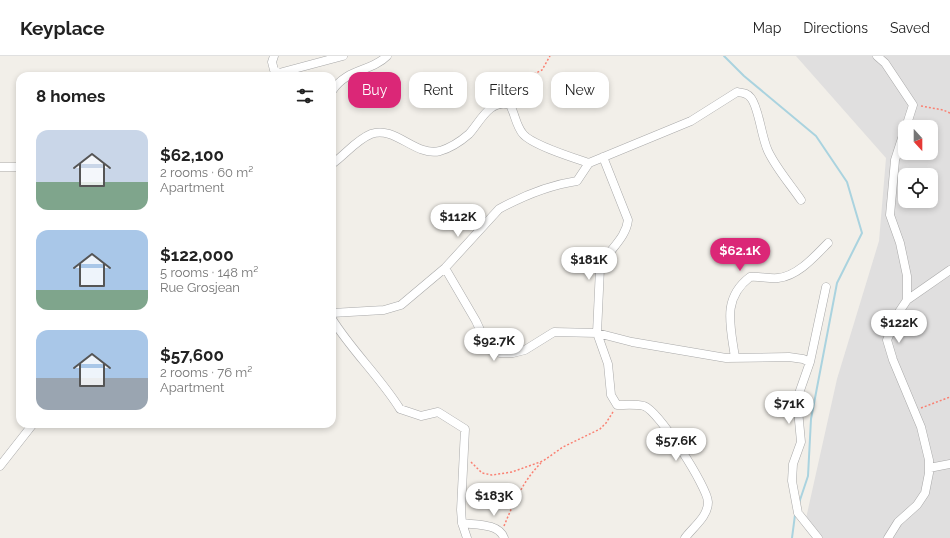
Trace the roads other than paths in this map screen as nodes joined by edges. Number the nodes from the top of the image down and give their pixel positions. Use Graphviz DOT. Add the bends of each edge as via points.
graph roads {
  1 [pos="274,56"];
  2 [pos="343,56"];
  3 [pos="387,56"];
  4 [pos="878,56"];
  5 [pos="336,87"];
  6 [pos="908,120"];
  7 [pos="898,150"];
  8 [pos="603,157"];
  9 [pos="336,161"];
  10 [pos="589,163"];
  11 [pos="0,167"];
  12 [pos="16,167"];
  13 [pos="801,200"];
  14 [pos="828,244"];
  15 [pos="445,268"];
  16 [pos="950,270"];
  17 [pos="826,287"];
  18 [pos="907,300"];
  19 [pos="336,313"];
  20 [pos="336,325"];
  21 [pos="597,333"];
  22 [pos="735,358"];
  23 [pos="810,362"];
  24 [pos="30,428"];
  25 [pos="950,464"];
  26 [pos="0,466"];
  27 [pos="929,468"];
  28 [pos="462,523"];
  29 [pos="503,534"];
  30 [pos="467,538"];
  31 [pos="685,538"];
  32 [pos="818,538"];
  33 [pos="888,538"];
  1 -- 2 [label="street" via="274,70 279,72"];
  3 -- 5 [label="street" via="380,63 347,76"];
  4 -- 6 [label="street" via="913,105"];
  7 -- 18 [label="street" via="890,215 900,243 907,276"];
  8 -- 10 [label="street"];
  8 -- 13 [label="street" via="692,121 737,92 746,93 756,108 760,131 768,151"];
  8 -- 21 [label="street" via="628,220 627,229 600,268"];
  9 -- 10 [label="street" via="362,139 379,133 387,133 429,151 440,151 461,140 491,108 505,103 510,105 518,127 524,135 551,149"];
  10 -- 15 [label="street" via="576,181 558,184 499,209"];
  11 -- 12 [label="street"];
  14 -- 22 [label="street" via="807,264 784,276 750,277 744,281 733,297 730,308"];
  15 -- 19 [label="street" via="402,305 384,310"];
  15 -- 21 [label="street" via="492,351 513,353 525,350 554,332"];
  16 -- 18 [label="street"];
  17 -- 23 [label="street"];
  18 -- 27 [label="street" via="887,340 921,427"];
  20 -- 28 [label="street" via="386,386 400,409 421,416 438,412 465,429 461,483"];
  21 -- 22 [label="street" via="632,342"];
  21 -- 31 [label="street" via="608,364 611,395 617,405 645,406 654,413 677,440 706,492 708,502 705,512"];
  22 -- 23 [label="street" via="789,358"];
  23 -- 32 [label="street" via="797,399 801,442 793,464 792,481 798,514"];
  24 -- 26 [label="street"];
  25 -- 27 [label="street"];
  27 -- 33 [label="street" via="925,493 917,505 898,522"];
  28 -- 29 [label="street" via="495,528"];
  28 -- 30 [label="street"];
}
